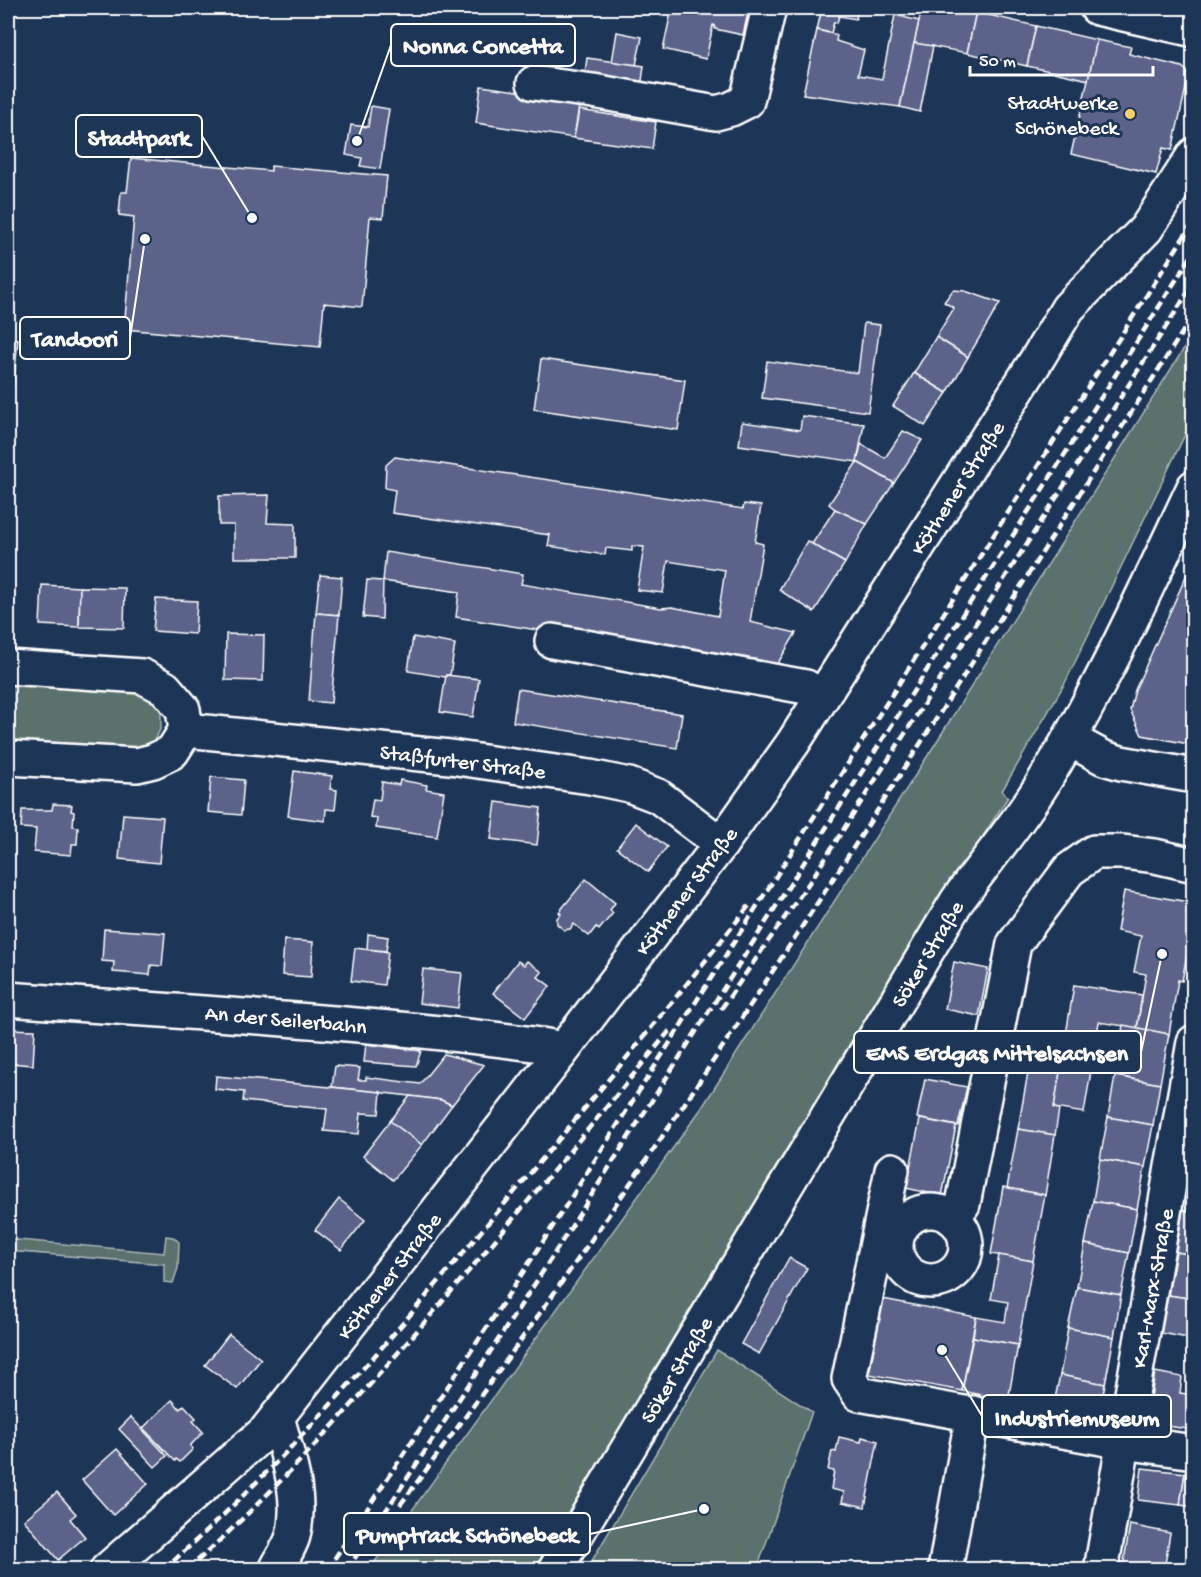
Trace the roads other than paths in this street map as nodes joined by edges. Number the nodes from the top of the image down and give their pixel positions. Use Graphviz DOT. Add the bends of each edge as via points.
graph roads {
  1 [pos="769,8"];
  2 [pos="1096,8"];
  3 [pos="1194,30"];
  4 [pos="534,83"];
  5 [pos="1194,155"];
  6 [pos="1194,487"];
  7 [pos="552,641"];
  8 [pos="8,667"];
  9 [pos="822,697"];
  10 [pos="186,730"];
  11 [pos="1069,739"];
  12 [pos="8,758"];
  13 [pos="1194,776"];
  14 [pos="721,844"];
  15 [pos="1194,865"];
  16 [pos="8,999"];
  17 [pos="1194,1042"];
  18 [pos="560,1054"];
  19 [pos="892,1170"];
  20 [pos="952,1218"];
  21 [pos="973,1413"];
  22 [pos="277,1417"];
  23 [pos="1124,1442"];
  24 [pos="1194,1452"];
  25 [pos="107,1569"];
  26 [pos="276,1569"];
  27 [pos="555,1569"];
  28 [pos="945,1569"];
  29 [pos="1101,1569"];
  1 -- 4 [label="street" via="747,101 716,114"];
  2 -- 3 [label="street"];
  5 -- 9 [label="street, Köthener Straße" via="1146,229 1068,308"];
  6 -- 11 [label="street, Söker Straße"];
  7 -- 9 [label="street" via="806,687"];
  8 -- 10 [label="street" via="142,676 165,688 183,709"];
  9 -- 14 [label="street, Köthener Straße"];
  10 -- 12 [label="street" via="172,752 137,765"];
  10 -- 14 [label="street, Staßfurter Straße" via="450,757 629,785 658,796"];
  11 -- 13 [label="street" via="1120,763"];
  11 -- 27 [label="street, Söker Straße" via="1025,811 957,901"];
  14 -- 18 [label="street, Köthener Straße"];
  15 -- 20 [label="street" via="1123,852 1094,852 1069,870 1014,944 963,1204"];
  16 -- 18 [label="street, An der Seilerbahn" via="458,1034 552,1047"];
  17 -- 23 [label="street, Karl-Marx-Straße"];
  18 -- 22 [label="street, Köthener Straße"];
  19 -- 21 [label="street" via="849,1380 859,1394"];
  21 -- 23 [label="street"];
  21 -- 28 [label="street"];
  22 -- 25 [label="street, Köthener Straße" via="266,1431"];
  22 -- 26 [label="street" via="292,1468 296,1500 293,1537"];
  23 -- 24 [label="street"];
  23 -- 29 [label="street, Karl-Marx-Straße"];
}
